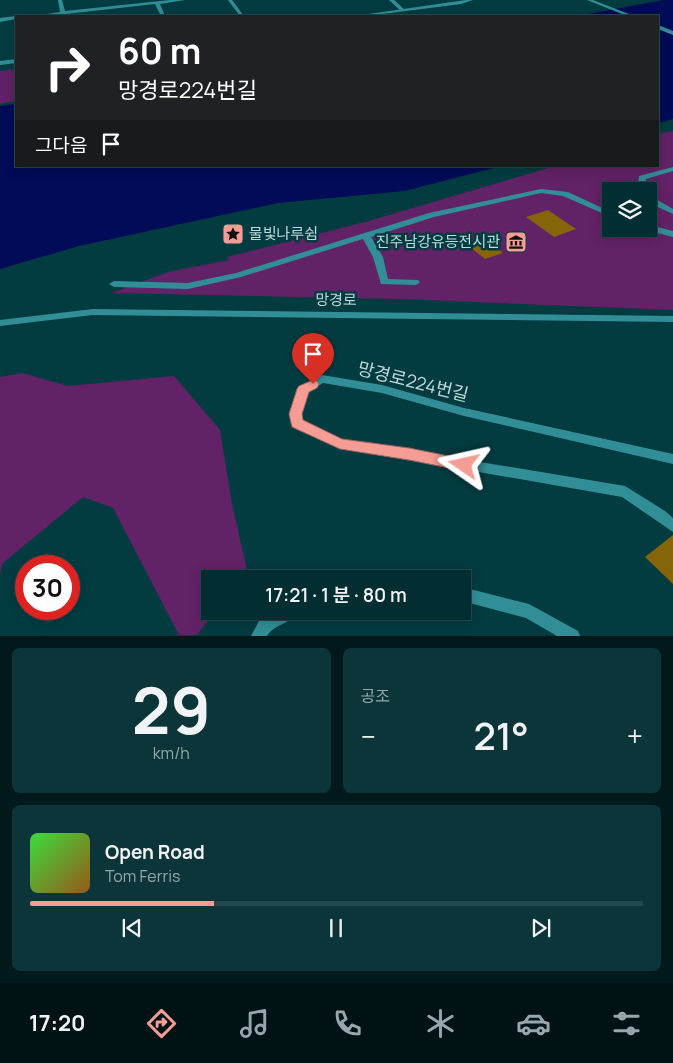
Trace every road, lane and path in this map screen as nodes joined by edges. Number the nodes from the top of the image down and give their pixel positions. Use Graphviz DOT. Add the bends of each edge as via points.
graph roads {
  1 [pos="60,0"];
  2 [pos="183,0"];
  3 [pos="230,0"];
  4 [pos="391,0"];
  5 [pos="471,0"];
  6 [pos="589,0"];
  7 [pos="157,3"];
  8 [pos="403,10"];
  9 [pos="63,15"];
  10 [pos="163,15"];
  11 [pos="241,15"];
  12 [pos="365,15"];
  13 [pos="628,15"];
  14 [pos="15,18"];
  15 [pos="0,20"];
  16 [pos="659,27"];
  17 [pos="673,33"];
  18 [pos="15,61"];
  19 [pos="0,63"];
  20 [pos="673,169"];
  21 [pos="643,182"];
  22 [pos="657,204"];
  23 [pos="602,212"];
  24 [pos="673,212"];
  25 [pos="657,230"];
  26 [pos="673,234"];
  27 [pos="366,236"];
  28 [pos="415,282"];
  29 [pos="114,284"];
  30 [pos="673,319"];
  31 [pos="0,323"];
  32 [pos="673,459"];
  33 [pos="673,526"];
  34 [pos="471,596"];
  35 [pos="273,620"];
  36 [pos="258,636"];
  37 [pos="572,636"];
  1 -- 9 [label="street"];
  2 -- 7 [label="street"];
  3 -- 11 [label="street"];
  4 -- 8 [label="street"];
  5 -- 8 [label="street"];
  6 -- 13 [label="street"];
  7 -- 9 [label="street"];
  7 -- 10 [label="street"];
  8 -- 12 [label="street"];
  14 -- 15 [label="street"];
  16 -- 17 [label="street"];
  18 -- 19 [label="street"];
  20 -- 21 [label="street" via="642,178"];
  22 -- 24 [label="street"];
  23 -- 27 [label="street" via="565,194 541,192 432,215"];
  25 -- 26 [label="street"];
  27 -- 28 [label="street" via="378,257 384,282"];
  27 -- 29 [label="street" via="238,275 188,286"];
  30 -- 31 [label="street, 망경로" via="93,312"];
  32 -- 33 [label="street, 망경로224번길" via="464,412 382,389 322,380 304,389 295,414 297,423 340,444 625,492"];
  34 -- 37 [label="street" via="528,611"];
  35 -- 36 [label="street" via="265,624"];
}
